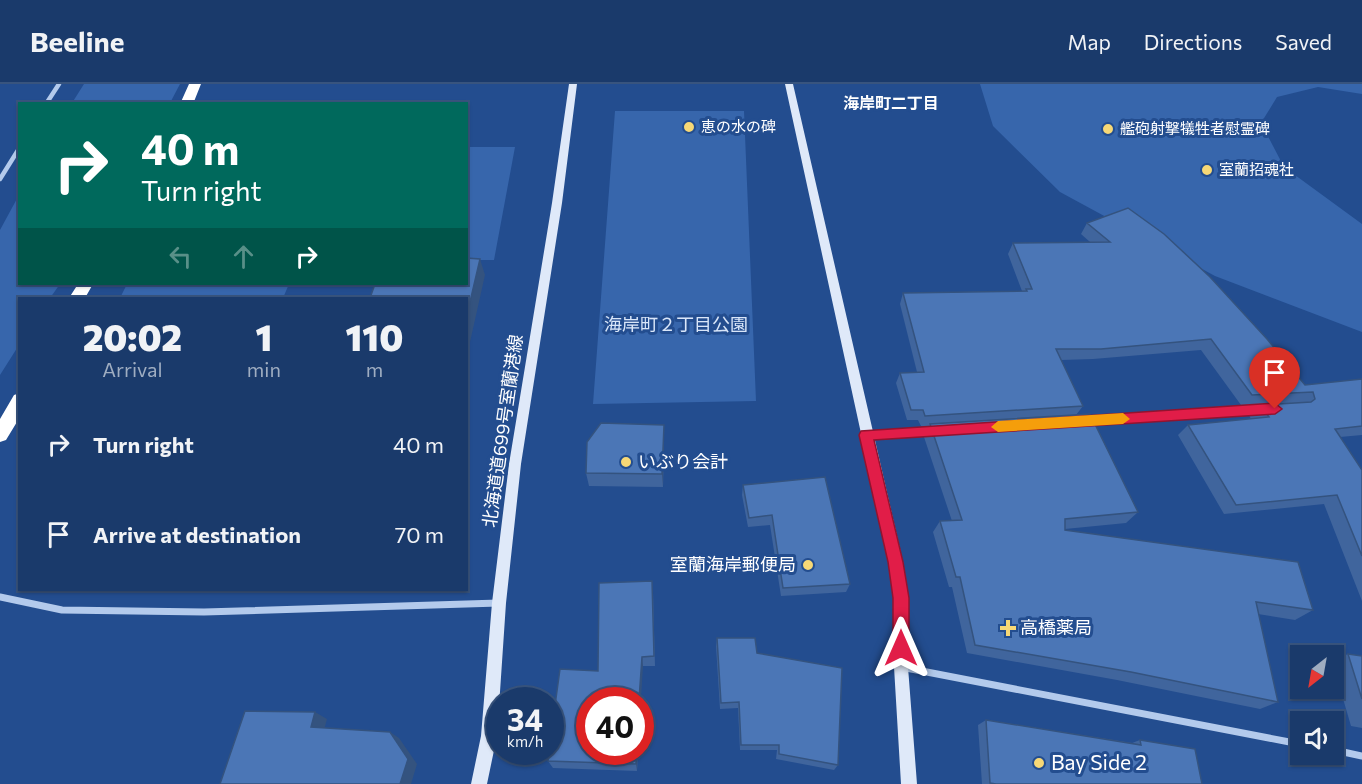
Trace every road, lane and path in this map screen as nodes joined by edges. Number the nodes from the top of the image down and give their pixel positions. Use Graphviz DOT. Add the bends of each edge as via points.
graph roads {
  1 [pos="58,84"];
  2 [pos="195,84"];
  3 [pos="573,84"];
  4 [pos="789,84"];
  5 [pos="47,102"];
  6 [pos="187,102"];
  7 [pos="18,150"];
  8 [pos="0,178"];
  9 [pos="18,404"];
  10 [pos="1275,409"];
  11 [pos="1076,422"];
  12 [pos="936,431"];
  13 [pos="0,435"];
  14 [pos="866,435"];
  15 [pos="0,597"];
  16 [pos="499,603"];
  17 [pos="901,668"];
  18 [pos="1290,742"];
  19 [pos="1344,752"];
  20 [pos="1362,756"];
  21 [pos="479,784"];
  22 [pos="909,784"];
  1 -- 5 [label="street"];
  2 -- 6 [label="highway"];
  3 -- 16 [label="street, 北海道道699号室蘭港線" via="515,464"];
  4 -- 14 [label="street"];
  7 -- 8 [label="street"];
  9 -- 13 [label="highway"];
  10 -- 11 [label="street"];
  12 -- 14 [label="street"];
  14 -- 17 [label="street" via="896,562 901,598"];
  15 -- 16 [label="street" via="62,610 204,612"];
  16 -- 21 [label="street, 北海道道699号室蘭港線" via="489,736"];
  17 -- 18 [label="street"];
  17 -- 22 [label="street"];
  19 -- 20 [label="street"];
}
